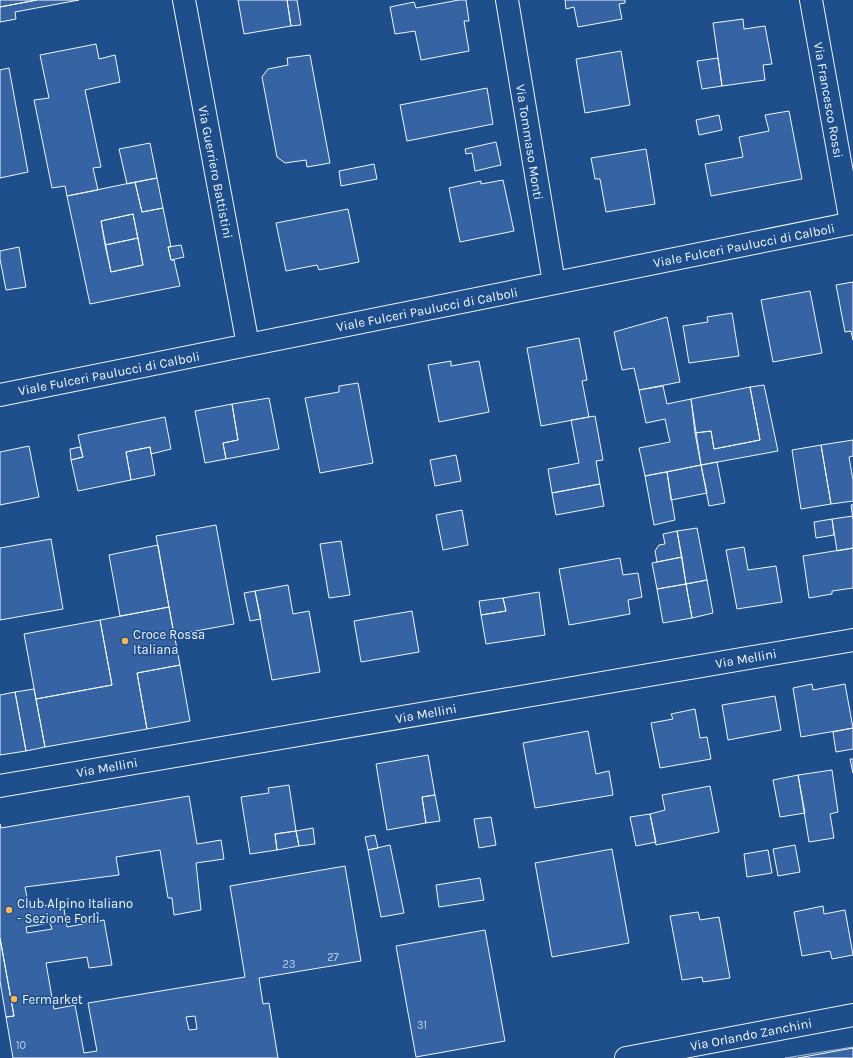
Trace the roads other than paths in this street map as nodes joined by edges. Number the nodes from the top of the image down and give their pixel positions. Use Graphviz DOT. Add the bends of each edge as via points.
graph roads {
  1 [pos="184,0"];
  2 [pos="507,0"];
  3 [pos="810,0"];
  4 [pos="852,223"];
  5 [pos="554,283"];
  6 [pos="248,345"];
  7 [pos="0,395"];
  8 [pos="853,640"];
  9 [pos="0,786"];
  10 [pos="853,1015"];
  11 [pos="626,1058"];
  1 -- 6 [label="street, Via Guerriero Battistini"];
  2 -- 5 [label="street, Via Tommaso Monti"];
  3 -- 4 [label="street, Via Francesco Rossi"];
  4 -- 5 [label="street, Viale Fulceri Paulucci di Calboli"];
  5 -- 6 [label="street, Viale Fulceri Paulucci di Calboli"];
  6 -- 7 [label="street, Viale Fulceri Paulucci di Calboli"];
  8 -- 9 [label="street, Via Mellini"];
  10 -- 11 [label="street, Via Orlando Zanchini"];
}
